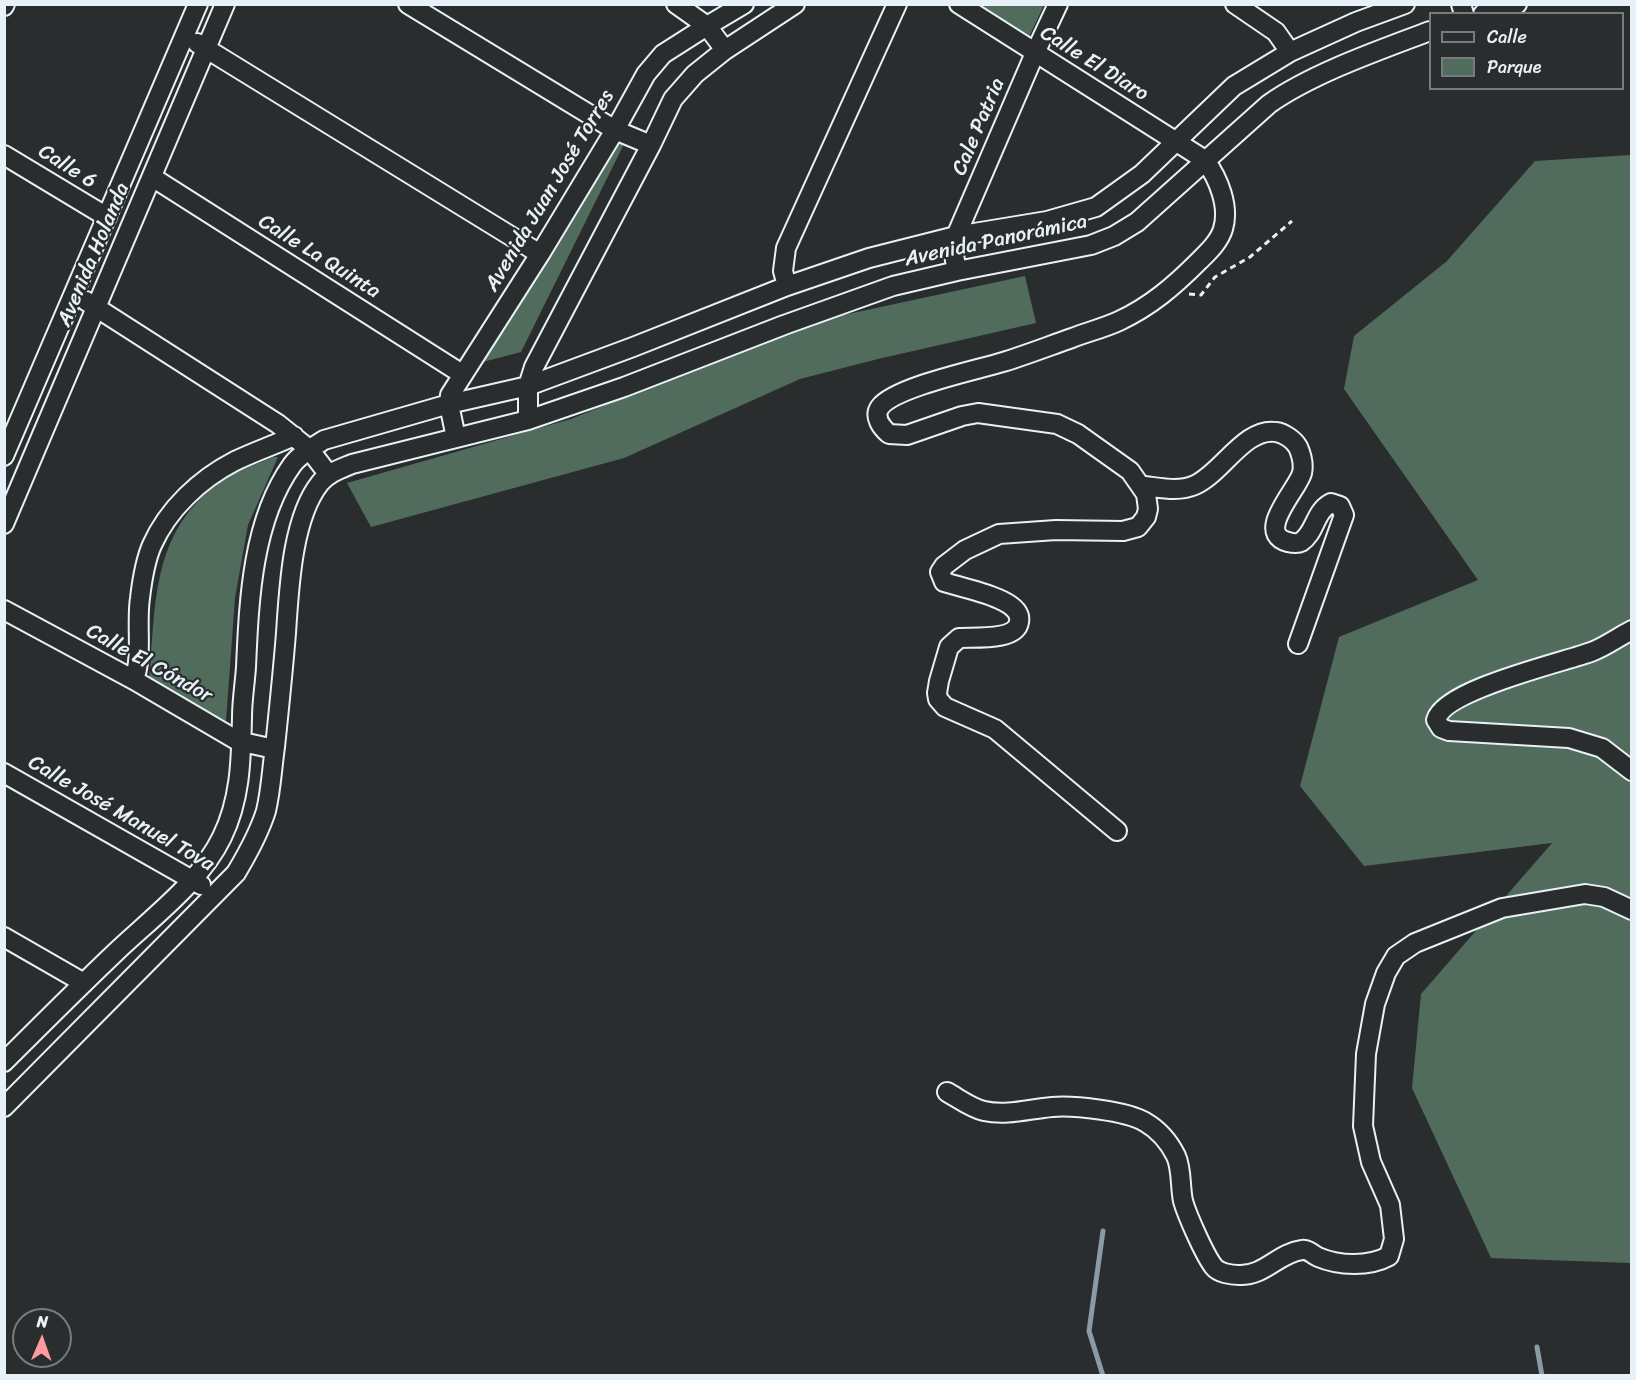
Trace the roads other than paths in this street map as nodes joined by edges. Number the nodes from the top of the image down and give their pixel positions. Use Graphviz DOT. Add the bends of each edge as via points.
graph roads {
  1 [pos="198,4"];
  2 [pos="225,4"];
  3 [pos="408,4"];
  4 [pos="676,4"];
  5 [pos="744,4"];
  6 [pos="795,4"];
  7 [pos="897,4"];
  8 [pos="958,4"];
  9 [pos="1058,4"];
  10 [pos="1235,4"];
  11 [pos="1405,4"];
  12 [pos="1517,4"];
  13 [pos="1490,12"];
  14 [pos="707,26"];
  15 [pos="1429,32"];
  16 [pos="185,37"];
  17 [pos="206,48"];
  18 [pos="725,50"];
  19 [pos="1290,52"];
  20 [pos="1035,53"];
  21 [pos="615,130"];
  22 [pos="1176,142"];
  23 [pos="651,145"];
  24 [pos="4,154"];
  25 [pos="1205,160"];
  26 [pos="152,177"];
  27 [pos="107,217"];
  28 [pos="956,236"];
  29 [pos="540,254"];
  30 [pos="957,271"];
  31 [pos="787,286"];
  32 [pos="74,294"];
  33 [pos="96,308"];
  34 [pos="462,374"];
  35 [pos="528,386"];
  36 [pos="449,404"];
  37 [pos="528,420"];
  38 [pos="10,432"];
  39 [pos="294,436"];
  40 [pos="456,438"];
  41 [pos="309,449"];
  42 [pos="4,456"];
  43 [pos="329,475"];
  44 [pos="1143,487"];
  45 [pos="4,524"];
  46 [pos="4,610"];
  47 [pos="1632,630"];
  48 [pos="1299,644"];
  49 [pos="134,680"];
  50 [pos="242,742"];
  51 [pos="274,749"];
  52 [pos="1632,771"];
  53 [pos="4,773"];
  54 [pos="1117,831"];
  55 [pos="192,879"];
  56 [pos="215,894"];
  57 [pos="1632,910"];
  58 [pos="4,937"];
  59 [pos="84,983"];
  60 [pos="4,1062"];
  61 [pos="947,1092"];
  62 [pos="4,1107"];
  1 -- 16 [label="street, Avenida Holanda"];
  2 -- 17 [label="street, Avenida Holanda"];
  3 -- 21 [label="street"];
  4 -- 14 [label="street"];
  5 -- 14 [label="street, Avenida Juan José Torres"];
  6 -- 18 [label="street"];
  7 -- 31 [label="street" via="786,248 783,271"];
  8 -- 20 [label="street, Calle El Diaro"];
  9 -- 20 [label="street, Cale Patria"];
  10 -- 19 [label="street" via="1276,32"];
  11 -- 19 [label="street, Avenida Panorámica"];
  12 -- 13 [label="street"];
  14 -- 18 [label="street"];
  14 -- 21 [label="street, Avenida Juan José Torres" via="663,54 646,74"];
  15 -- 25 [label="street, Avenida Panorámica" via="1282,94"];
  16 -- 17 [label="street"];
  16 -- 27 [label="street, Avenida Holanda"];
  17 -- 26 [label="street, Avenida Holanda"];
  17 -- 29 [label="street"];
  18 -- 23 [label="street" via="683,86"];
  19 -- 22 [label="street, Avenida Panorámica" via="1234,86"];
  20 -- 22 [label="street, Calle El Diaro"];
  20 -- 28 [label="street, Cale Patria"];
  21 -- 23 [label="street"];
  21 -- 29 [label="street, Avenida Juan José Torres"];
  22 -- 25 [label="street, Calle El Diaro"];
  22 -- 28 [label="street, Avenida Panorámica" via="1142,174 1096,207 1047,221"];
  23 -- 35 [label="street" via="534,367"];
  24 -- 27 [label="street, Calle 6"];
  25 -- 30 [label="street, Avenida Panorámica" via="1137,222 1114,236 1091,245"];
  25 -- 44 [label="street" via="1221,188 1223,229 1214,246 1174,287 1118,322 905,391 888,400 877,415 881,427 889,434 907,435 978,413 1057,423 1130,471"];
  26 -- 33 [label="street, Avenida Holanda"];
  26 -- 34 [label="street, Calle La Quinta"];
  27 -- 32 [label="street, Avenida Holanda"];
  28 -- 30 [label="street, Cale Patria" via="953,250"];
  28 -- 31 [label="street, Avenida Panorámica" via="869,258"];
  29 -- 34 [label="street, Avenida Juan José Torres"];
  30 -- 37 [label="street, Avenida Panorámica" via="882,290"];
  31 -- 35 [label="street, Avenida Panorámica"];
  32 -- 33 [label="street"];
  32 -- 38 [label="street, Avenida Holanda"];
  33 -- 39 [label="street"];
  33 -- 45 [label="street, Avenida Holanda"];
  34 -- 36 [label="street, Avenida Juan José Torres"];
  35 -- 36 [label="street, Avenida Panorámica"];
  35 -- 37 [label="street"];
  36 -- 40 [label="street"];
  36 -- 41 [label="street, Avenida Panorámica" via="324,440"];
  37 -- 40 [label="street, Avenida Panorámica"];
  38 -- 42 [label="street, Avenida Holanda"];
  39 -- 41 [label="street"];
  39 -- 49 [label="street" via="219,470 199,484 164,525 152,544 145,568"];
  40 -- 43 [label="street, Avenida Panorámica" via="352,464"];
  41 -- 43 [label="street"];
  41 -- 50 [label="street" via="293,463 279,486 258,544 248,629"];
  43 -- 51 [label="street" via="310,499 296,543"];
  44 -- 48 [label="street" via="1174,490 1194,486 1216,472 1258,434 1274,431 1296,443 1303,458 1302,474 1277,516 1276,533 1285,542 1296,544 1310,533 1323,507 1331,503 1340,506 1344,515"];
  44 -- 54 [label="street" via="1148,509 1138,527 1123,531 999,534 965,550 940,572 944,582 1002,600 1020,617 1013,632 954,641 939,681 938,699 995,729"];
  46 -- 49 [label="street, Calle El Cóndor"];
  47 -- 52 [label="street" via="1594,652 1482,687 1444,707 1436,720 1449,731 1569,738 1602,748"];
  49 -- 50 [label="street, Calle El Cóndor"];
  50 -- 51 [label="street, Calle El Cóndor"];
  50 -- 55 [label="street" via="234,809 210,858"];
  51 -- 56 [label="street" via="266,809 254,843 236,873"];
  53 -- 55 [label="street, Calle José Manuel Tova"];
  55 -- 56 [label="street, Calle José Manuel Tova"];
  55 -- 59 [label="street"];
  56 -- 62 [label="street"];
  57 -- 61 [label="street" via="1604,897 1585,894 1502,908 1415,943 1396,956 1375,1004 1366,1054 1363,1126 1371,1162 1390,1205 1394,1239 1389,1256 1379,1261 1339,1263 1300,1250 1258,1273 1223,1273 1214,1268 1191,1223 1183,1201 1177,1158 1165,1137 1145,1122 1122,1113 1071,1108 1014,1113 982,1111"];
  58 -- 59 [label="street"];
  59 -- 60 [label="street"];
}
